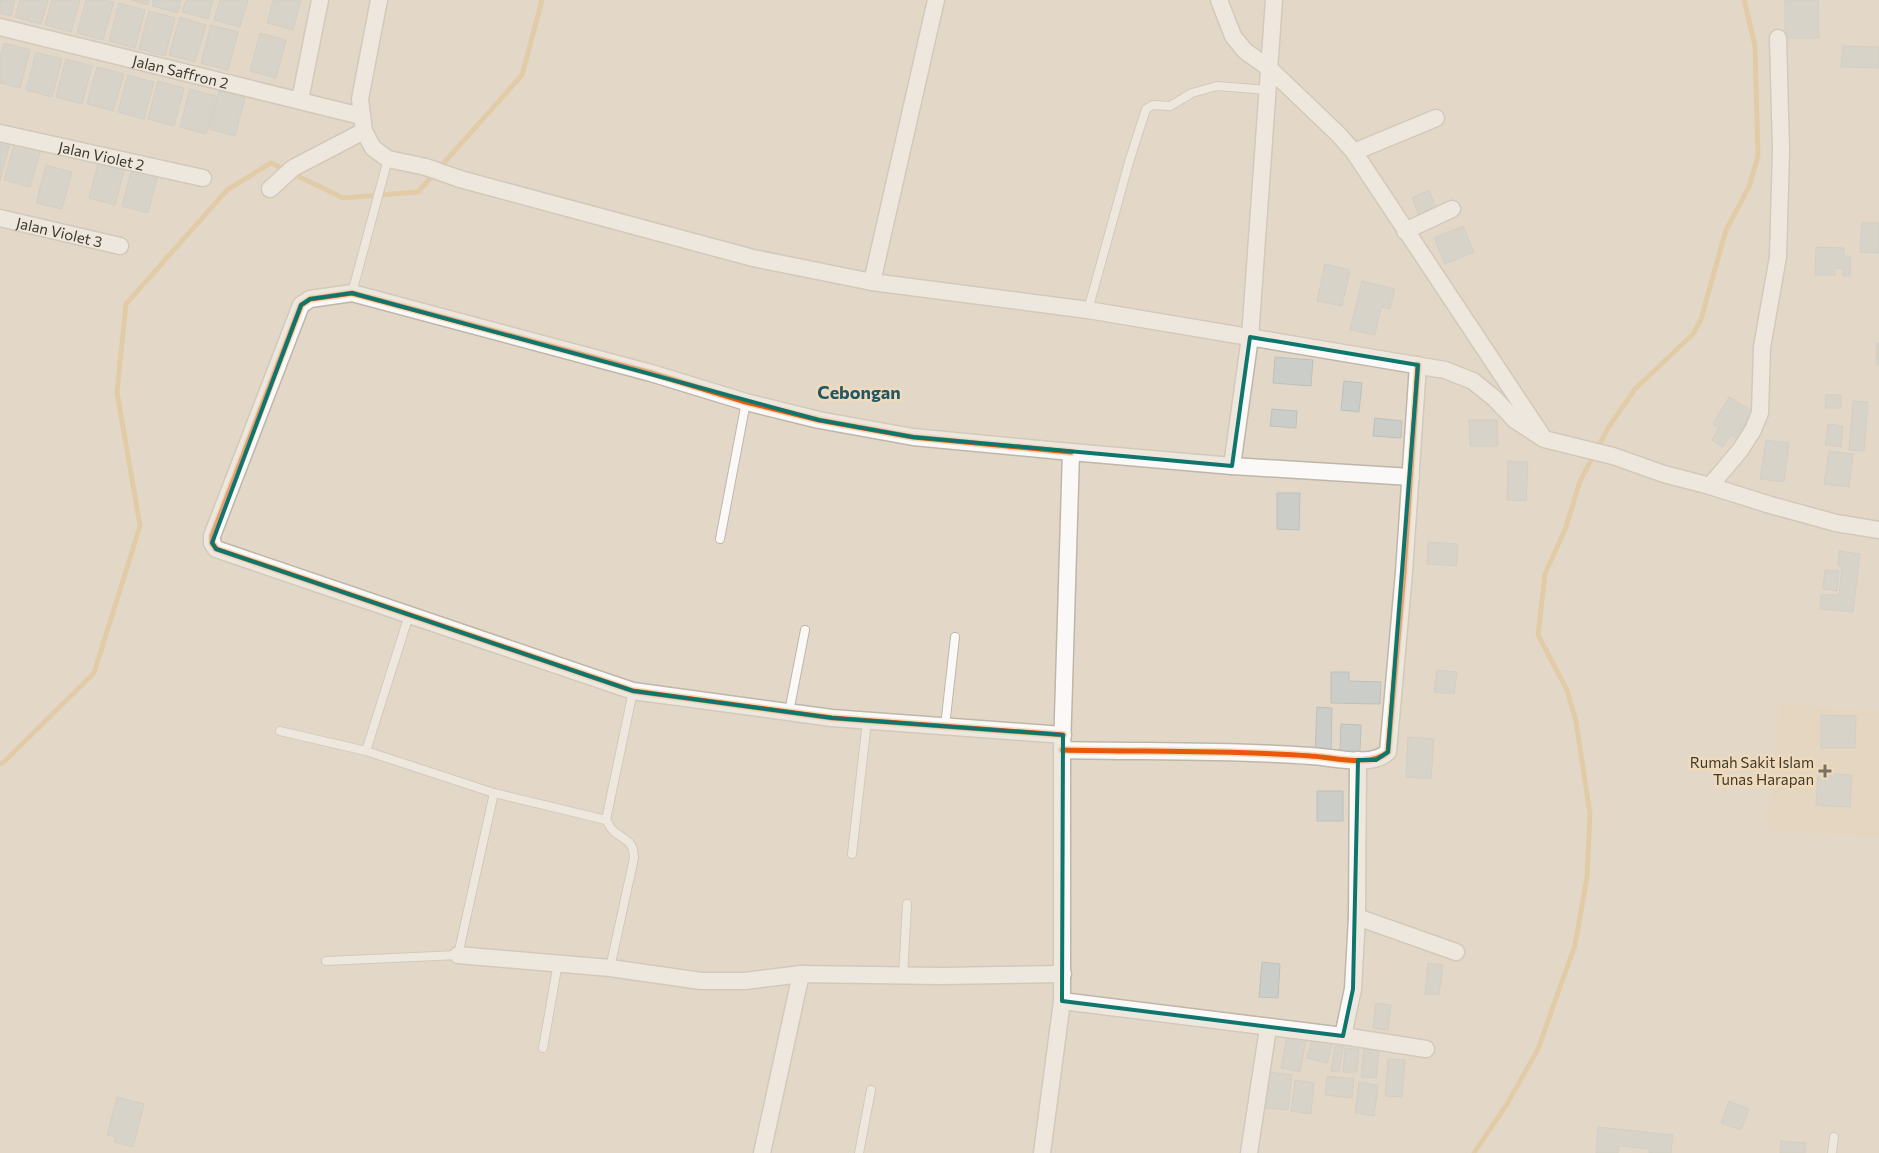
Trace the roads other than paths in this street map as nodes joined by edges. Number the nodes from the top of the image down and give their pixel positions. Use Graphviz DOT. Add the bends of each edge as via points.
graph roads {
  1 [pos="320,0"];
  2 [pos="379,0"];
  3 [pos="936,0"];
  4 [pos="1219,0"];
  5 [pos="1274,0"];
  6 [pos="0,27"];
  7 [pos="1778,38"];
  8 [pos="1269,68"];
  9 [pos="1268,90"];
  10 [pos="300,100"];
  11 [pos="1436,118"];
  12 [pos="363,123"];
  13 [pos="0,133"];
  14 [pos="1354,152"];
  15 [pos="388,159"];
  16 [pos="203,178"];
  17 [pos="275,184"];
  18 [pos="1452,209"];
  19 [pos="0,218"];
  20 [pos="1405,231"];
  21 [pos="120,246"];
  22 [pos="872,282"];
  23 [pos="352,293"];
  24 [pos="1088,310"];
  25 [pos="1250,337"];
  26 [pos="1418,365"];
  27 [pos="746,402"];
  28 [pos="1544,439"];
  29 [pos="1071,452"];
  30 [pos="1232,466"];
  31 [pos="1411,478"];
  32 [pos="1710,486"];
  33 [pos="1879,530"];
  34 [pos="720,539"];
  35 [pos="409,615"];
  36 [pos="805,630"];
  37 [pos="955,637"];
  38 [pos="633,691"];
  39 [pos="788,712"];
  40 [pos="867,720"];
  41 [pos="945,726"];
  42 [pos="280,731"];
  43 [pos="1063,742"];
  44 [pos="366,751"];
  45 [pos="1358,760"];
  46 [pos="494,794"];
  47 [pos="606,820"];
  48 [pos="852,854"];
  49 [pos="907,904"];
  50 [pos="1357,917"];
  51 [pos="1456,952"];
  52 [pos="458,955"];
  53 [pos="326,961"];
  54 [pos="558,963"];
  55 [pos="610,968"];
  56 [pos="801,974"];
  57 [pos="1063,974"];
  58 [pos="903,976"];
  59 [pos="1062,1001"];
  60 [pos="1268,1028"];
  61 [pos="1343,1036"];
  62 [pos="543,1048"];
  63 [pos="1426,1049"];
  64 [pos="871,1090"];
  65 [pos="1834,1137"];
  66 [pos="762,1153"];
  67 [pos="859,1153"];
  68 [pos="1042,1153"];
  69 [pos="1250,1153"];
  70 [pos="1832,1153"];
  1 -- 10 [label="street"];
  2 -- 12 [label="street" via="360,99"];
  3 -- 22 [label="street"];
  4 -- 8 [label="street" via="1233,36 1245,51"];
  5 -- 8 [label="street"];
  6 -- 10 [label="street, Jalan Saffron 2"];
  7 -- 32 [label="street" via="1781,150 1778,257 1762,347 1760,413 1741,449"];
  8 -- 9 [label="street"];
  8 -- 14 [label="street"];
  9 -- 24 [label="lane" via="1217,86 1192,93 1170,106 1153,105 1146,109"];
  9 -- 25 [label="street"];
  10 -- 12 [label="street, Jalan Saffron 2"];
  11 -- 14 [label="street"];
  12 -- 15 [label="street" via="373,148"];
  12 -- 17 [label="street" via="293,168"];
  13 -- 16 [label="street, Jalan Violet 2"];
  14 -- 20 [label="street"];
  15 -- 22 [label="street" via="753,258"];
  15 -- 23 [label="lane"];
  18 -- 20 [label="street"];
  19 -- 21 [label="street, Jalan Violet 3"];
  20 -- 28 [label="street"];
  22 -- 24 [label="street"];
  23 -- 27 [label="street" via="651,373"];
  23 -- 35 [label="street" via="310,299 301,305 212,543 216,549"];
  24 -- 25 [label="street"];
  25 -- 26 [label="street"];
  25 -- 30 [label="street"];
  26 -- 28 [label="street" via="1446,370 1473,381 1515,420"];
  26 -- 31 [label="street"];
  27 -- 29 [label="street" via="819,420 913,437"];
  27 -- 34 [label="lane"];
  28 -- 32 [label="street"];
  29 -- 30 [label="street"];
  29 -- 43 [label="street"];
  30 -- 31 [label="street"];
  31 -- 45 [label="street" via="1388,752 1376,760"];
  32 -- 33 [label="street" via="1836,523"];
  35 -- 38 [label="street"];
  35 -- 44 [label="lane"];
  36 -- 39 [label="lane"];
  37 -- 41 [label="lane"];
  38 -- 39 [label="street"];
  38 -- 47 [label="lane"];
  39 -- 40 [label="street"];
  40 -- 41 [label="street"];
  40 -- 48 [label="lane"];
  41 -- 43 [label="street"];
  42 -- 44 [label="lane"];
  43 -- 45 [label="street"];
  43 -- 57 [label="street"];
  44 -- 46 [label="lane"];
  45 -- 50 [label="street"];
  46 -- 47 [label="lane"];
  46 -- 52 [label="lane"];
  47 -- 55 [label="lane" via="614,832 633,846 634,858"];
  49 -- 58 [label="lane"];
  50 -- 51 [label="street"];
  50 -- 61 [label="street" via="1353,989"];
  52 -- 53 [label="lane"];
  52 -- 54 [label="street"];
  54 -- 55 [label="street"];
  54 -- 62 [label="lane"];
  55 -- 56 [label="street" via="701,981 745,981"];
  56 -- 58 [label="street"];
  56 -- 66 [label="street"];
  57 -- 58 [label="street"];
  57 -- 59 [label="street"];
  59 -- 60 [label="street"];
  59 -- 68 [label="street"];
  60 -- 61 [label="street"];
  60 -- 69 [label="street"];
  61 -- 63 [label="street"];
  64 -- 67 [label="lane"];
  65 -- 70 [label="lane"];
}
